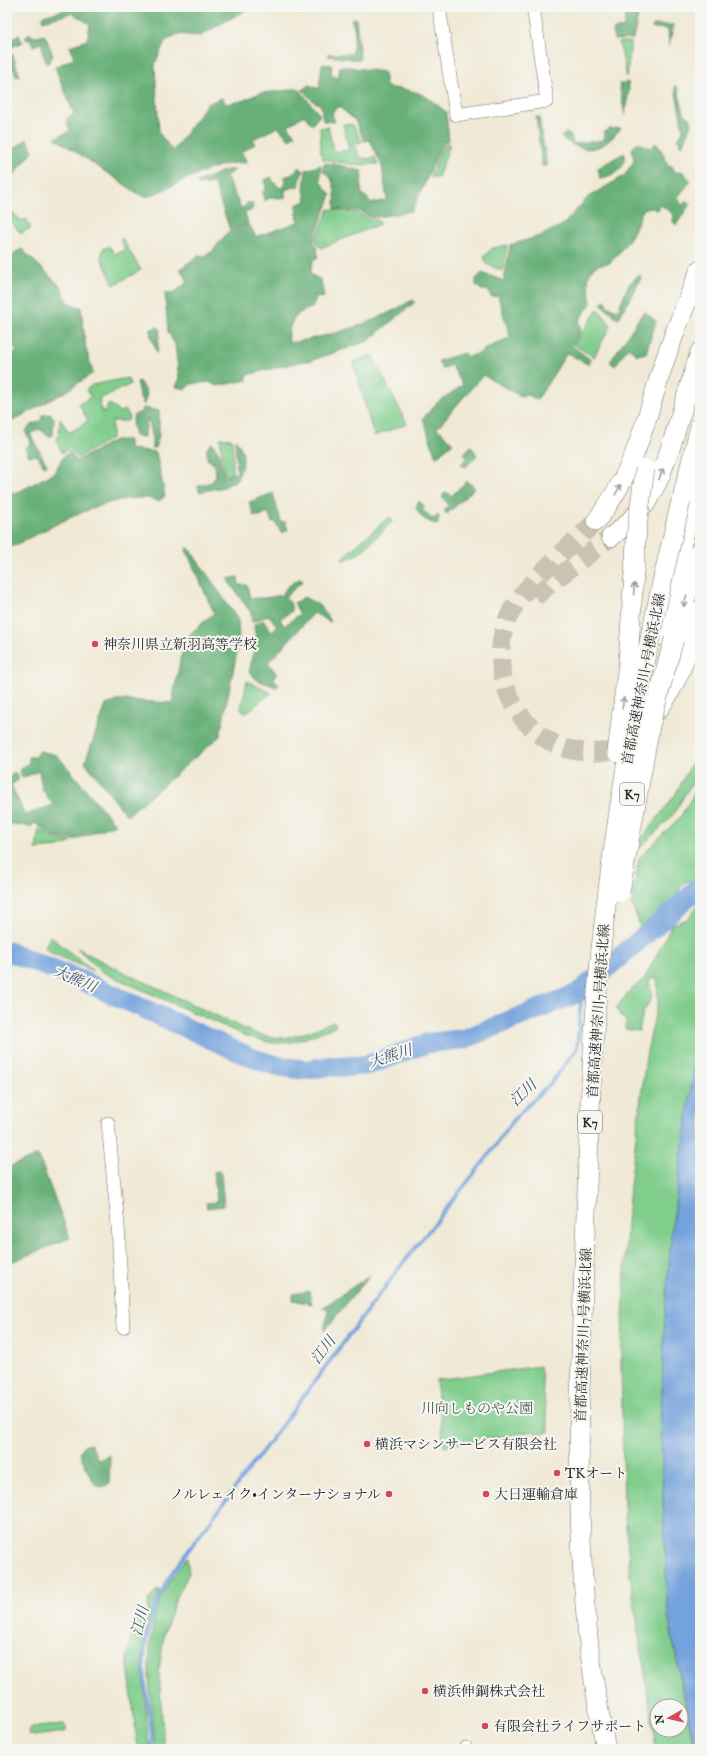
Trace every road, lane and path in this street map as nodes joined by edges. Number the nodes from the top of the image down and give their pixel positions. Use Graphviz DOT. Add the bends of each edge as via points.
graph roads {
  1 [pos="439,7"];
  2 [pos="533,7"];
  3 [pos="700,271"];
  4 [pos="700,352"];
  5 [pos="700,426"];
  6 [pos="700,476"];
  7 [pos="596,521"];
  8 [pos="611,537"];
  9 [pos="700,550"];
  10 [pos="700,610"];
  11 [pos="667,638"];
  12 [pos="700,650"];
  13 [pos="605,951"];
  14 [pos="108,1123"];
  15 [pos="123,1327"];
  16 [pos="606,1749"];
  17 [pos="610,1749"];
  1 -- 2 [label="street" via="456,115 547,101"];
  7 -- 3 [label="highway, one-way" via="620,487 641,440 662,371"];
  13 -- 3 [label="highway, one-way, bridge" via="609,821 628,662 637,527 645,469 652,434"];
  8 -- 4 [label="highway, one-way" via="646,503 659,479"];
  5 -- 13 [label="highway, 首都高速神奈川7号横浜北線 / K7, bridge" via="656,609 635,720 614,850"];
  6 -- 11 [label="highway, 首都高速神奈川7号横浜北線" via="681,547"];
  9 -- 11 [label="highway, one-way"];
  10 -- 12 [label="highway" via="682,667 662,707 652,718 614,745 631,745 659,727 685,690"];
  11 -- 13 [label="highway, bridge"];
  13 -- 16 [label="highway, 首都高速神奈川7号横浜北線 / K7, bridge" via="592,1075 580,1395 580,1491 588,1638"];
  13 -- 17 [label="highway, 首都高速神奈川7号横浜北線 / K7" via="597,1074 584,1490 593,1638"];
  14 -- 15 [label="street" via="118,1225"];
}
